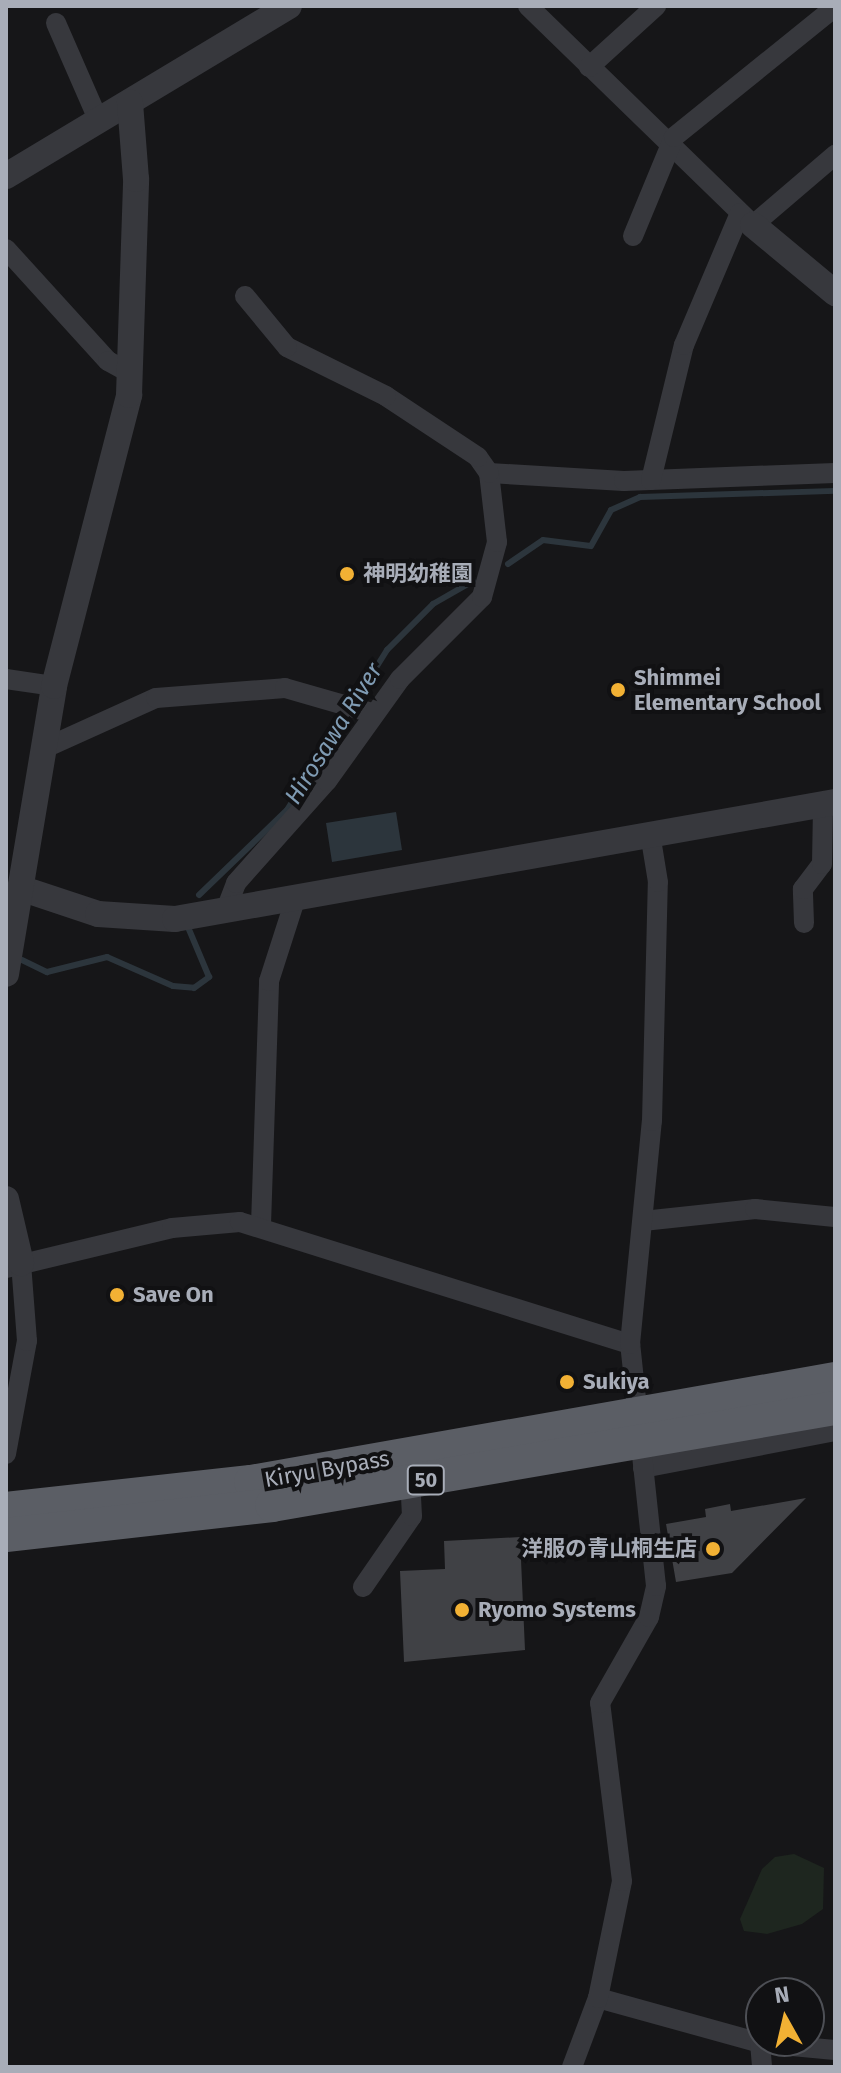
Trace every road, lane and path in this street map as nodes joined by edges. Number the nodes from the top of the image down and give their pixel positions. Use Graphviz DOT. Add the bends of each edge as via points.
graph roads {
  1 [pos="289,6"];
  2 [pos="528,6"];
  3 [pos="656,6"];
  4 [pos="835,7"];
  5 [pos="56,23"];
  6 [pos="589,67"];
  7 [pos="130,102"];
  8 [pos="98,119"];
  9 [pos="670,143"];
  10 [pos="835,155"];
  11 [pos="6,176"];
  12 [pos="746,219"];
  13 [pos="633,236"];
  14 [pos="6,249"];
  15 [pos="835,293"];
  16 [pos="245,296"];
  17 [pos="131,374"];
  18 [pos="489,473"];
  19 [pos="835,473"];
  20 [pos="651,480"];
  21 [pos="6,679"];
  22 [pos="54,686"];
  23 [pos="366,711"];
  24 [pos="43,749"];
  25 [pos="829,803"];
  26 [pos="650,833"];
  27 [pos="20,888"];
  28 [pos="296,897"];
  29 [pos="225,912"];
  30 [pos="804,923"];
  31 [pos="6,974"];
  32 [pos="6,1199"];
  33 [pos="835,1217"];
  34 [pos="643,1221"];
  35 [pos="261,1225"];
  36 [pos="13,1266"];
  37 [pos="630,1344"];
  38 [pos="835,1379"];
  39 [pos="835,1408"];
  40 [pos="835,1431"];
  41 [pos="643,1441"];
  42 [pos="6,1454"];
  43 [pos="410,1483"];
  44 [pos="12,1522"];
  45 [pos="363,1587"];
  46 [pos="598,1998"];
  47 [pos="745,2039"];
  48 [pos="572,2067"];
  1 -- 7 [label="street"];
  2 -- 6 [label="street"];
  3 -- 6 [label="street"];
  4 -- 9 [label="street"];
  5 -- 8 [label="street"];
  6 -- 9 [label="street"];
  7 -- 8 [label="street"];
  7 -- 17 [label="street" via="136,179"];
  8 -- 11 [label="street"];
  9 -- 12 [label="street"];
  9 -- 13 [label="street"];
  10 -- 12 [label="street"];
  12 -- 15 [label="street" via="799,270"];
  12 -- 20 [label="street" via="684,345"];
  14 -- 17 [label="street" via="108,361"];
  16 -- 18 [label="street" via="287,347 391,400 478,457"];
  17 -- 22 [label="street" via="118,445"];
  18 -- 20 [label="street"];
  18 -- 23 [label="street" via="497,542 489,585"];
  19 -- 20 [label="street"];
  21 -- 22 [label="street"];
  22 -- 24 [label="street"];
  23 -- 24 [label="street" via="285,688 156,698"];
  23 -- 29 [label="street" via="327,781 236,883"];
  24 -- 27 [label="street"];
  25 -- 26 [label="street"];
  25 -- 30 [label="street" via="822,864 803,889"];
  26 -- 28 [label="street"];
  26 -- 34 [label="street" via="658,882"];
  27 -- 29 [label="street" via="122,918"];
  27 -- 31 [label="street"];
  28 -- 29 [label="street"];
  28 -- 35 [label="street" via="269,981"];
  32 -- 36 [label="street"];
  33 -- 34 [label="street" via="755,1209"];
  34 -- 37 [label="street"];
  35 -- 36 [label="street" via="185,1226"];
  35 -- 37 [label="street"];
  36 -- 42 [label="street" via="27,1341"];
  37 -- 41 [label="street"];
  38 -- 41 [label="highway, Kiryu Bypass / 50"];
  39 -- 41 [label="highway, Kiryu Bypass / 50"];
  40 -- 41 [label="street"];
  41 -- 43 [label="highway, Kiryu Bypass / 50"];
  41 -- 44 [label="highway, Kiryu Bypass / 50" via="251,1482"];
  41 -- 46 [label="street" via="656,1586 649,1617 600,1703 622,1881"];
  43 -- 44 [label="highway, Kiryu Bypass / 50" via="164,1520"];
  43 -- 45 [label="street" via="412,1516"];
  46 -- 47 [label="street"];
  46 -- 48 [label="street"];
}
